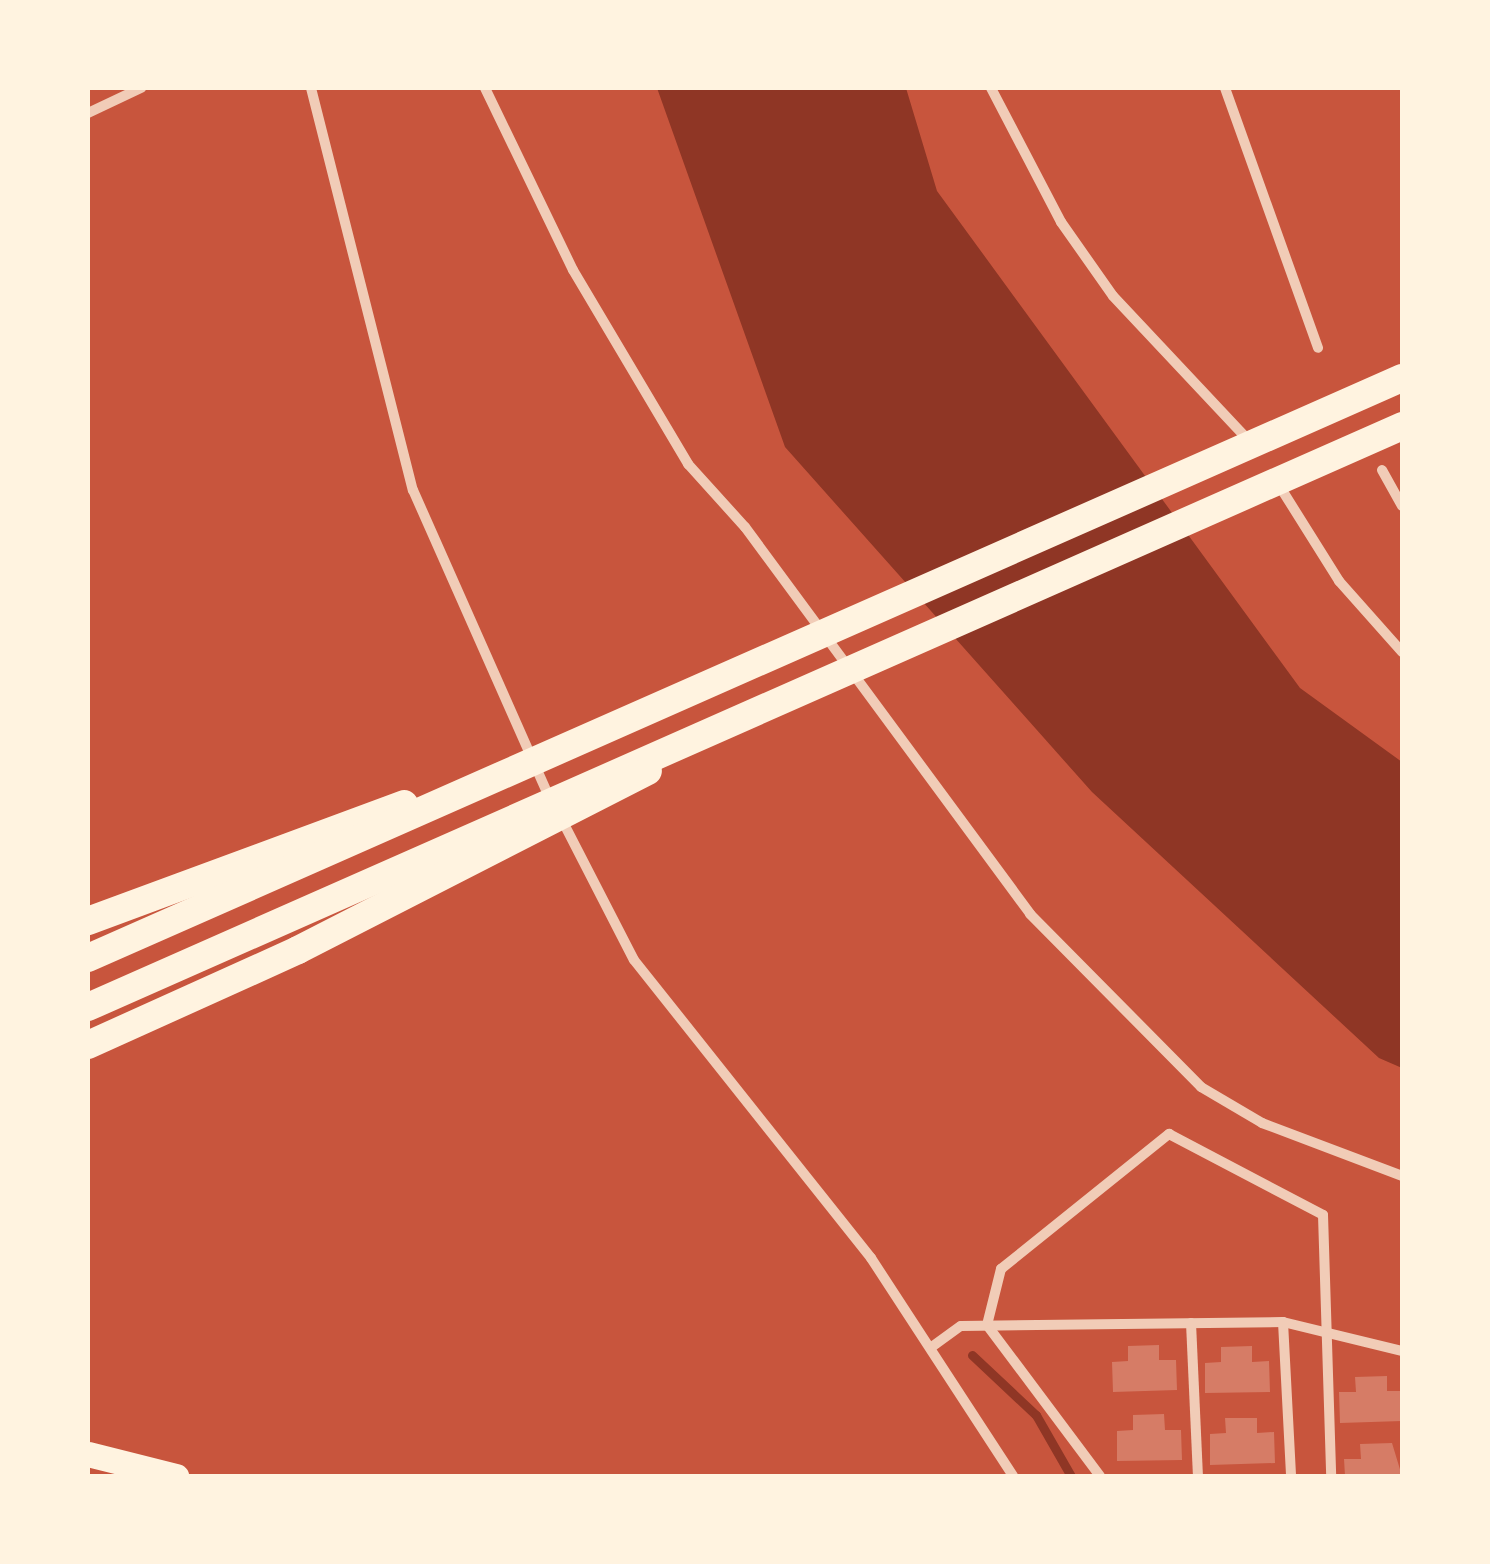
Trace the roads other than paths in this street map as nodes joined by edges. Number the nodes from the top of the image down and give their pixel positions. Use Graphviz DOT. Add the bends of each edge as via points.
graph roads {
  1 [pos="141,88"];
  2 [pos="311,88"];
  3 [pos="484,88"];
  4 [pos="991,88"];
  5 [pos="1225,88"];
  6 [pos="88,113"];
  7 [pos="1318,348"];
  8 [pos="1402,378"];
  9 [pos="1402,426"];
  10 [pos="1240,451"];
  11 [pos="1382,470"];
  12 [pos="1264,487"];
  13 [pos="1402,506"];
  14 [pos="1402,652"];
  15 [pos="753,710"];
  16 [pos="526,767"];
  17 [pos="88,922"];
  18 [pos="88,958"];
  19 [pos="88,1007"];
  20 [pos="88,1045"];
  21 [pos="1402,1176"];
  22 [pos="1283,1322"];
  23 [pos="1190,1324"];
  24 [pos="987,1325"];
  25 [pos="1325,1328"];
  26 [pos="933,1346"];
  27 [pos="1402,1350"];
  28 [pos="88,1454"];
  29 [pos="176,1476"];
  30 [pos="1013,1476"];
  31 [pos="1100,1476"];
  32 [pos="1198,1476"];
  33 [pos="1291,1476"];
  34 [pos="1332,1476"];
  1 -- 6 [label="street"];
  2 -- 26 [label="street" via="413,490 536,772 634,960"];
  3 -- 21 [label="street" via="573,270 688,464 746,527 1030,914 1202,1087 1262,1123"];
  4 -- 10 [label="street" via="1061,222 1112,296"];
  5 -- 7 [label="street"];
  8 -- 10 [label="highway"];
  9 -- 12 [label="highway"];
  10 -- 16 [label="highway"];
  11 -- 13 [label="street"];
  12 -- 14 [label="street"];
  12 -- 15 [label="highway"];
  15 -- 19 [label="highway"];
  15 -- 20 [label="highway" via="580,811"];
  16 -- 17 [label="highway" via="154,890"];
  16 -- 18 [label="highway"];
  22 -- 23 [label="street"];
  22 -- 25 [label="street"];
  22 -- 33 [label="street"];
  23 -- 24 [label="street"];
  23 -- 32 [label="street"];
  24 -- 25 [label="street" via="1000,1269 1168,1134 1323,1215"];
  24 -- 26 [label="street" via="961,1326"];
  24 -- 31 [label="street"];
  25 -- 27 [label="street"];
  25 -- 34 [label="street"];
  26 -- 30 [label="street"];
  28 -- 29 [label="main road"];
}
